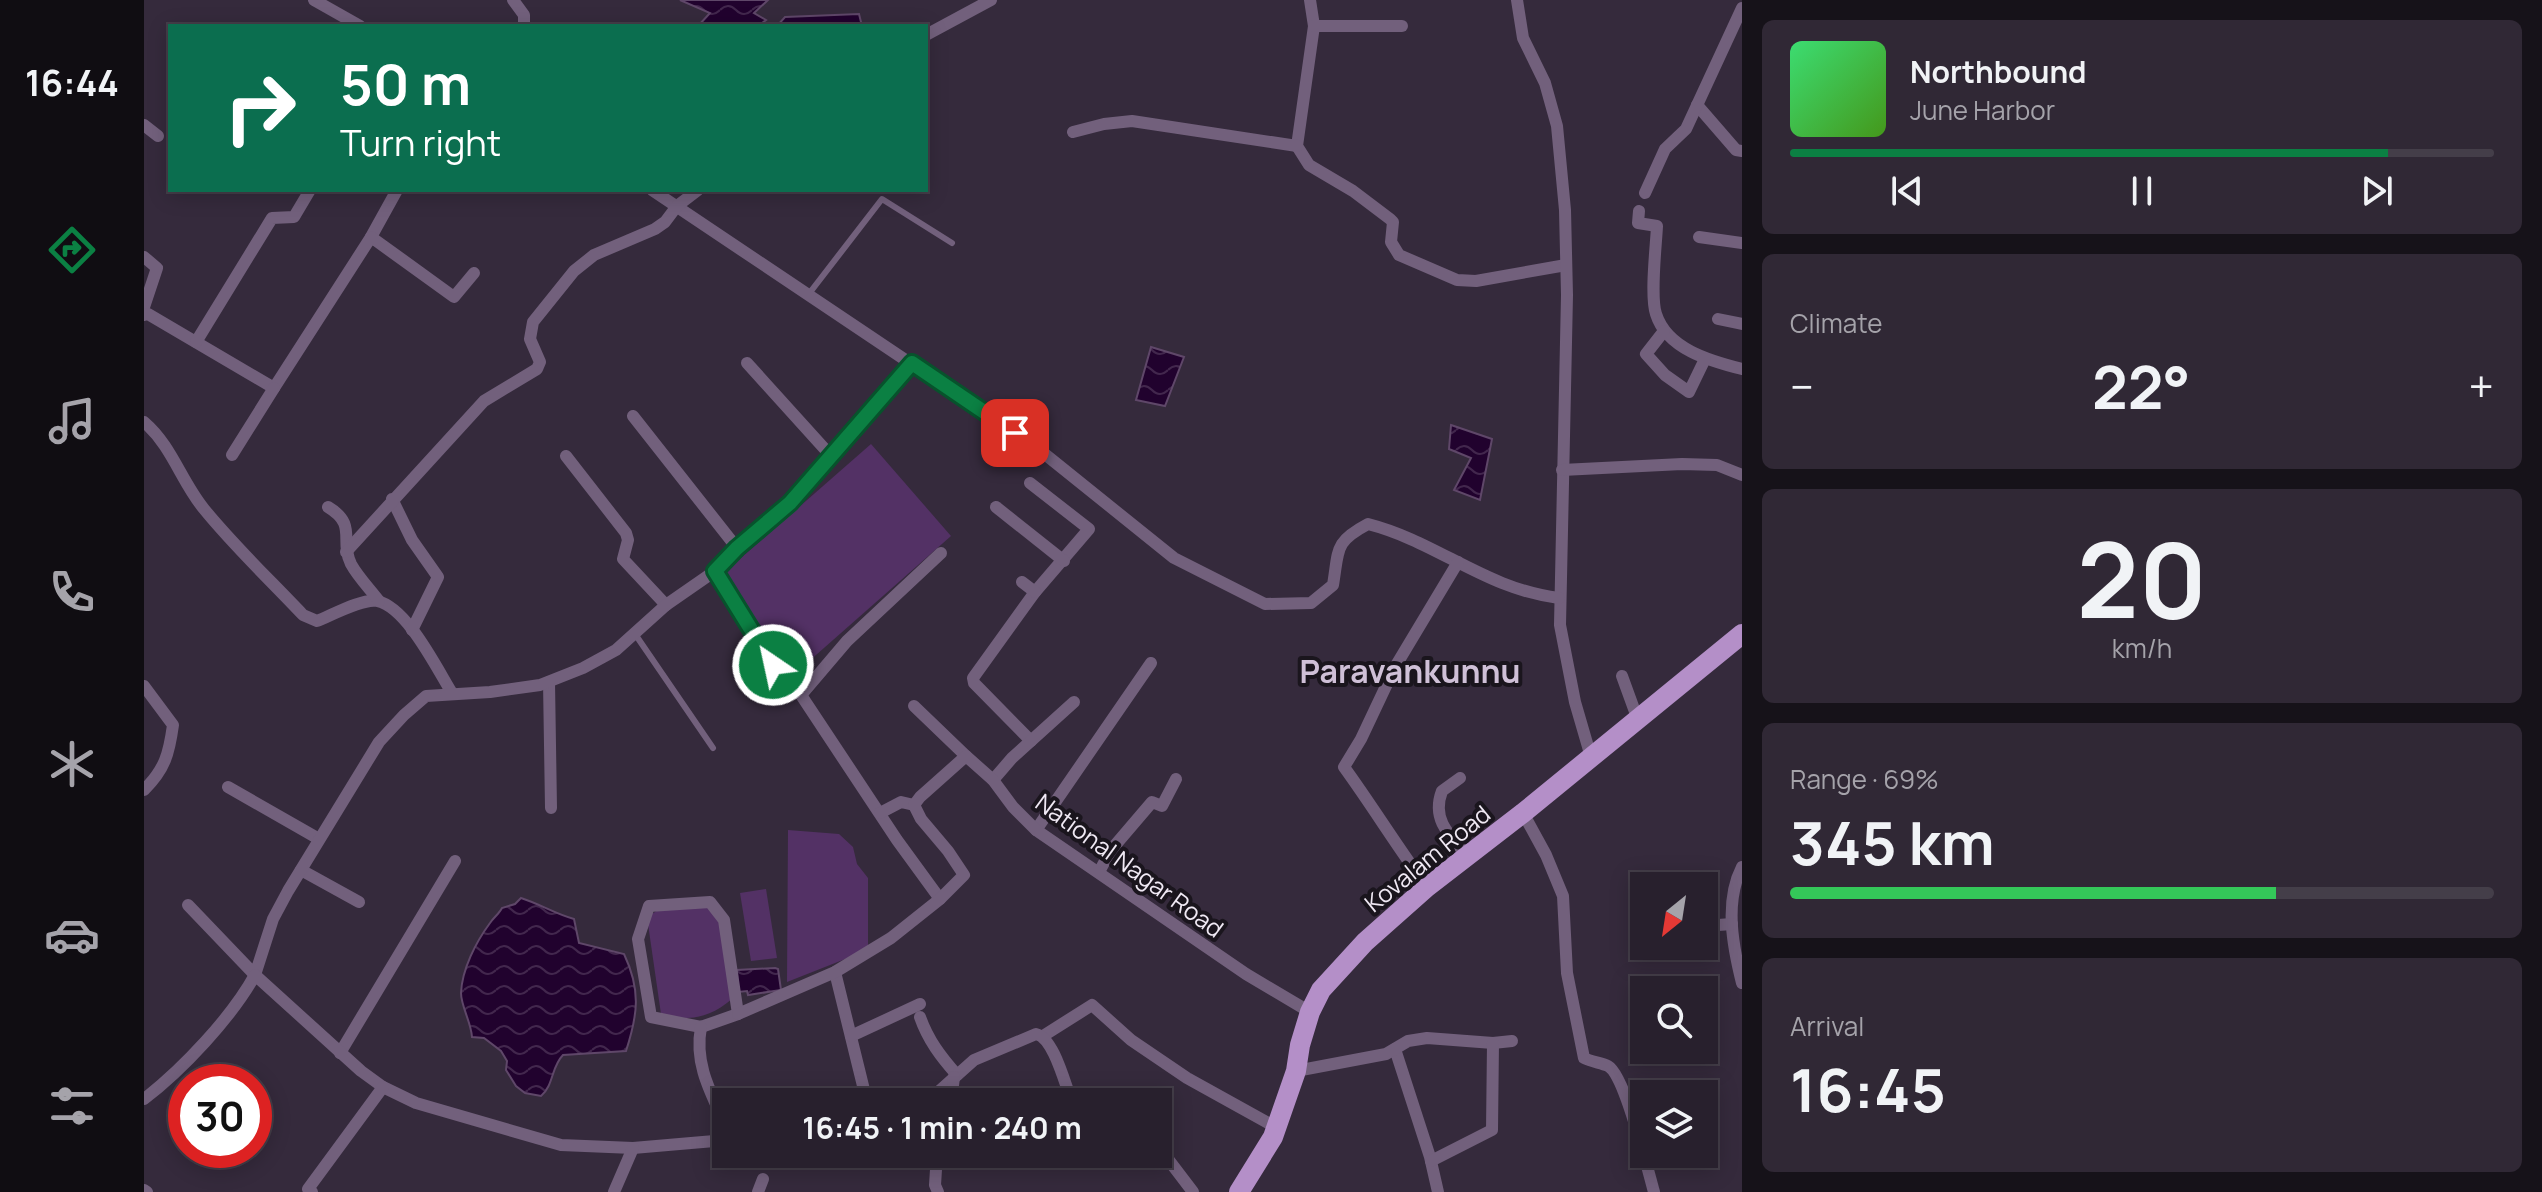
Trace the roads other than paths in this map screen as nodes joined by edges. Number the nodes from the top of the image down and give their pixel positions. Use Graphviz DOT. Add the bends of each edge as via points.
graph roads {
  1 [pos="314,0"];
  2 [pos="513,0"];
  3 [pos="991,0"];
  4 [pos="1310,0"];
  5 [pos="1517,0"];
  6 [pos="1742,8"];
  7 [pos="351,24"];
  8 [pos="524,24"];
  9 [pos="1314,26"];
  10 [pos="1402,26"];
  11 [pos="928,34"];
  12 [pos="1697,105"];
  13 [pos="144,125"];
  14 [pos="1073,132"];
  15 [pos="158,136"];
  16 [pos="1297,146"];
  17 [pos="1742,151"];
  18 [pos="309,192"];
  19 [pos="396,192"];
  20 [pos="655,192"];
  21 [pos="695,192"];
  22 [pos="1645,193"];
  23 [pos="677,206"];
  24 [pos="1639,211"];
  25 [pos="371,237"];
  26 [pos="1699,237"];
  27 [pos="952,243"];
  28 [pos="1742,243"];
  29 [pos="144,257"];
  30 [pos="1566,265"];
  31 [pos="474,273"];
  32 [pos="808,295"];
  33 [pos="144,307"];
  34 [pos="144,315"];
  35 [pos="1718,319"];
  36 [pos="1742,324"];
  37 [pos="1664,331"];
  38 [pos="196,342"];
  39 [pos="1705,359"];
  40 [pos="747,363"];
  41 [pos="912,363"];
  42 [pos="1742,369"];
  43 [pos="274,388"];
  44 [pos="633,416"];
  45 [pos="144,422"];
  46 [pos="232,455"];
  47 [pos="566,456"];
  48 [pos="832,457"];
  49 [pos="1562,470"];
  50 [pos="1742,475"];
  51 [pos="1030,483"];
  52 [pos="392,499"];
  53 [pos="328,507"];
  54 [pos="996,507"];
  55 [pos="737,548"];
  56 [pos="346,552"];
  57 [pos="941,553"];
  58 [pos="1064,561"];
  59 [pos="1458,562"];
  60 [pos="715,571"];
  61 [pos="1022,582"];
  62 [pos="1035,592"];
  63 [pos="1559,598"];
  64 [pos="379,601"];
  65 [pos="666,605"];
  66 [pos="412,630"];
  67 [pos="635,634"];
  68 [pos="1742,634"];
  69 [pos="1151,663"];
  70 [pos="1622,676"];
  71 [pos="549,682"];
  72 [pos="144,686"];
  73 [pos="452,693"];
  74 [pos="801,695"];
  75 [pos="1074,702"];
  76 [pos="914,706"];
  77 [pos="1638,720"];
  78 [pos="1031,741"];
  79 [pos="713,748"];
  80 [pos="966,756"];
  81 [pos="1591,757"];
  82 [pos="1460,778"];
  83 [pos="1176,779"];
  84 [pos="993,780"];
  85 [pos="228,787"];
  86 [pos="144,790"];
  87 [pos="914,805"];
  88 [pos="551,808"];
  89 [pos="880,813"];
  90 [pos="1523,813"];
  91 [pos="1036,830"];
  92 [pos="319,839"];
  93 [pos="1468,856"];
  94 [pos="455,861"];
  95 [pos="1742,867"];
  96 [pos="301,870"];
  97 [pos="1099,872"];
  98 [pos="1427,887"];
  99 [pos="940,899"];
  100 [pos="359,902"];
  101 [pos="188,905"];
  102 [pos="1732,924"];
  103 [pos="1718,925"];
  104 [pos="835,972"];
  105 [pos="255,975"];
  106 [pos="1742,983"];
  107 [pos="1310,1012"];
  108 [pos="738,1014"];
  109 [pos="701,1027"];
  110 [pos="851,1036"];
  111 [pos="1043,1036"];
  112 [pos="1512,1041"];
  113 [pos="1493,1043"];
  114 [pos="1395,1049"];
  115 [pos="340,1053"];
  116 [pos="1296,1071"];
  117 [pos="956,1076"];
  118 [pos="383,1087"];
  119 [pos="864,1088"];
  120 [pos="943,1088"];
  121 [pos="954,1088"];
  122 [pos="1067,1088"];
  123 [pos="712,1096"];
  124 [pos="144,1099"];
  125 [pos="1277,1128"];
  126 [pos="712,1141"];
  127 [pos="633,1148"];
  128 [pos="1431,1161"];
  129 [pos="1172,1164"];
  130 [pos="936,1168"];
  131 [pos="763,1179"];
  132 [pos="312,1192"];
  133 [pos="614,1192"];
  134 [pos="758,1192"];
  135 [pos="938,1192"];
  136 [pos="1193,1192"];
  137 [pos="1239,1192"];
  138 [pos="1438,1192"];
  139 [pos="1654,1192"];
  1 -- 7 [label="street"];
  2 -- 8 [label="street"];
  3 -- 11 [label="street"];
  4 -- 9 [label="street"];
  5 -- 30 [label="street" via="1523,38 1545,83 1557,126"];
  6 -- 12 [label="street"];
  9 -- 10 [label="street"];
  9 -- 16 [label="street"];
  12 -- 17 [label="street"];
  12 -- 22 [label="street" via="1686,129 1665,149"];
  13 -- 15 [label="street"];
  14 -- 16 [label="street" via="1132,121"];
  16 -- 30 [label="street" via="1309,165 1393,222 1393,249 1413,263 1457,280 1476,281"];
  18 -- 38 [label="street" via="294,217 272,218"];
  19 -- 25 [label="street"];
  20 -- 23 [label="street"];
  21 -- 23 [label="street"];
  23 -- 32 [label="street"];
  23 -- 52 [label="street" via="655,229 594,255 574,271 533,322 530,339 540,362 537,369 484,401"];
  24 -- 37 [label="street" via="1638,223 1657,226 1655,311"];
  25 -- 31 [label="street" via="454,297"];
  25 -- 43 [label="street"];
  26 -- 28 [label="street"];
  27 -- 32 [label="lane" via="882,199"];
  29 -- 33 [label="street" via="157,268"];
  30 -- 49 [label="street"];
  32 -- 41 [label="street"];
  34 -- 38 [label="street"];
  35 -- 36 [label="street"];
  37 -- 39 [label="street"];
  37 -- 39 [label="street" via="1646,354 1689,392"];
  38 -- 43 [label="street"];
  39 -- 42 [label="street"];
  40 -- 48 [label="street"];
  41 -- 48 [label="street"];
  41 -- 59 [label="street" via="1041,451 1174,558 1265,604 1311,603 1333,585 1340,544 1368,524"];
  43 -- 46 [label="street"];
  44 -- 55 [label="street"];
  45 -- 64 [label="street" via="161,436 204,509 303,615 317,621"];
  47 -- 65 [label="street" via="626,533 623,559"];
  48 -- 55 [label="street" via="790,503"];
  49 -- 50 [label="street" via="1682,464 1717,465"];
  49 -- 63 [label="street"];
  51 -- 58 [label="street" via="1089,529"];
  52 -- 56 [label="street"];
  52 -- 66 [label="street" via="438,577"];
  53 -- 56 [label="street" via="346,524"];
  54 -- 58 [label="street"];
  55 -- 60 [label="street"];
  56 -- 64 [label="street"];
  57 -- 74 [label="street" via="847,641"];
  58 -- 62 [label="street"];
  59 -- 63 [label="street" via="1514,589"];
  59 -- 98 [label="street" via="1395,667 1344,767"];
  60 -- 65 [label="street"];
  60 -- 74 [label="street" via="773,665"];
  61 -- 62 [label="street"];
  62 -- 78 [label="street" via="973,678"];
  63 -- 81 [label="street" via="1573,691"];
  64 -- 66 [label="street"];
  65 -- 67 [label="street"];
  66 -- 73 [label="street"];
  67 -- 71 [label="street" via="616,650"];
  67 -- 79 [label="lane"];
  68 -- 77 [label="main road, Kovalam Road"];
  69 -- 91 [label="street"];
  70 -- 77 [label="street"];
  71 -- 73 [label="street"];
  71 -- 88 [label="street"];
  72 -- 86 [label="street" via="173,725 170,752"];
  73 -- 92 [label="street" via="426,696 388,733"];
  74 -- 89 [label="street"];
  75 -- 78 [label="street"];
  76 -- 80 [label="street, National Nagar Road"];
  77 -- 81 [label="main road, Kovalam Road"];
  78 -- 84 [label="street"];
  80 -- 84 [label="street, National Nagar Road"];
  80 -- 87 [label="street"];
  81 -- 90 [label="main road, Kovalam Road"];
  82 -- 93 [label="street" via="1439,796 1440,822"];
  83 -- 97 [label="street" via="1162,806 1152,802"];
  84 -- 91 [label="street, National Nagar Road"];
  85 -- 92 [label="street"];
  87 -- 89 [label="street" via="901,802"];
  87 -- 99 [label="street" via="964,875"];
  89 -- 99 [label="street"];
  90 -- 93 [label="main road, Kovalam Road"];
  90 -- 139 [label="street" via="1563,896 1567,973 1584,1058 1615,1073"];
  91 -- 97 [label="street, National Nagar Road"];
  92 -- 96 [label="street"];
  93 -- 98 [label="main road, Kovalam Road"];
  94 -- 115 [label="street"];
  95 -- 102 [label="street"];
  96 -- 100 [label="street"];
  96 -- 105 [label="street" via="273,919"];
  97 -- 107 [label="street, National Nagar Road"];
  98 -- 107 [label="main road, Kovalam Road" via="1365,942 1321,990"];
  99 -- 104 [label="street" via="891,938"];
  101 -- 105 [label="street"];
  102 -- 103 [label="street"];
  102 -- 106 [label="street"];
  104 -- 108 [label="street"];
  104 -- 110 [label="street"];
  105 -- 115 [label="street"];
  105 -- 124 [label="street" via="215,1030"];
  107 -- 116 [label="main road, Kovalam Road"];
  108 -- 109 [label="street"];
  108 -- 109 [label="street" via="724,920 710,902 649,906 638,939 651,1017"];
  109 -- 123 [label="street" via="701,1072"];
  110 -- 117 [label="street" via="920,1011 939,1055"];
  110 -- 119 [label="street"];
  111 -- 117 [label="street" via="1036,1034 985,1055"];
  111 -- 122 [label="street"];
  111 -- 125 [label="street" via="1092,1005 1176,1071"];
  112 -- 113 [label="street"];
  113 -- 114 [label="street" via="1427,1038"];
  113 -- 128 [label="street" via="1492,1130"];
  114 -- 116 [label="street"];
  114 -- 128 [label="street"];
  115 -- 118 [label="street"];
  116 -- 125 [label="main road, Kovalam Road"];
  117 -- 120 [label="street"];
  117 -- 121 [label="street"];
  118 -- 127 [label="street" via="416,1103 561,1145"];
  118 -- 132 [label="street" via="308,1189"];
  125 -- 137 [label="main road, Kovalam Road"];
  126 -- 127 [label="street"];
  127 -- 133 [label="street"];
  128 -- 138 [label="street"];
  129 -- 136 [label="street"];
  130 -- 135 [label="street"];
  131 -- 134 [label="street"];
}
